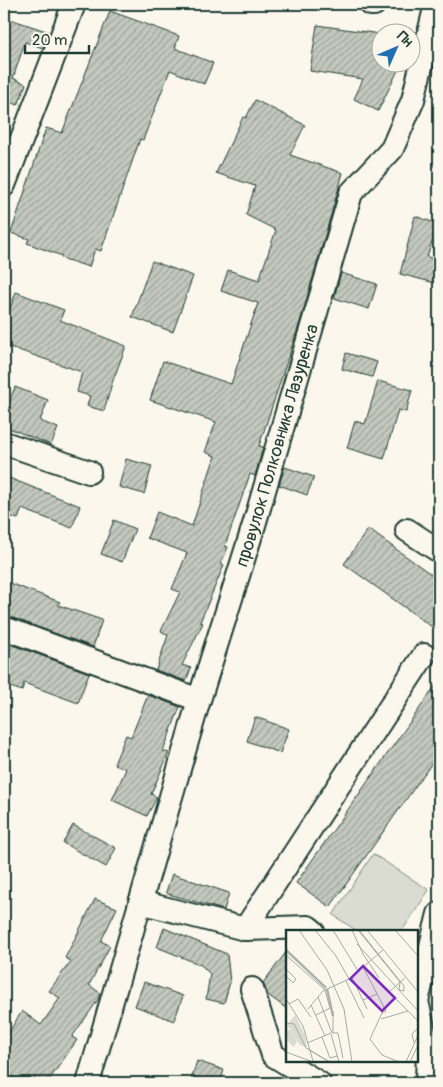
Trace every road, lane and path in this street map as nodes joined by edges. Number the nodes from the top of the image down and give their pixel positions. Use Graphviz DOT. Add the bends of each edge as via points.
graph roads {
  1 [pos="74,4"];
  2 [pos="436,4"];
  3 [pos="4,185"];
  4 [pos="4,443"];
  5 [pos="89,472"];
  6 [pos="407,530"];
  7 [pos="439,551"];
  8 [pos="4,628"];
  9 [pos="424,655"];
  10 [pos="199,700"];
  11 [pos="140,902"];
  12 [pos="439,914"];
  13 [pos="245,929"];
  14 [pos="311,930"];
  15 [pos="252,989"];
  16 [pos="418,997"];
  17 [pos="418,1005"];
  18 [pos="88,1083"];
  19 [pos="320,1083"];
  20 [pos="427,1083"];
  1 -- 3 [label="street"];
  2 -- 10 [label="street, провулок Полковника Лазуренка" via="413,100 392,149 351,193"];
  4 -- 5 [label="street"];
  6 -- 7 [label="street"];
  8 -- 10 [label="street"];
  9 -- 13 [label="street"];
  10 -- 11 [label="street, провулок Полковника Лазуренка"];
  11 -- 13 [label="street"];
  11 -- 18 [label="street, провулок Полковника Лазуренка"];
  12 -- 16 [label="street"];
  13 -- 14 [label="street"];
  15 -- 19 [label="street" via="274,1055"];
  17 -- 20 [label="street" via="428,1049"];
}
